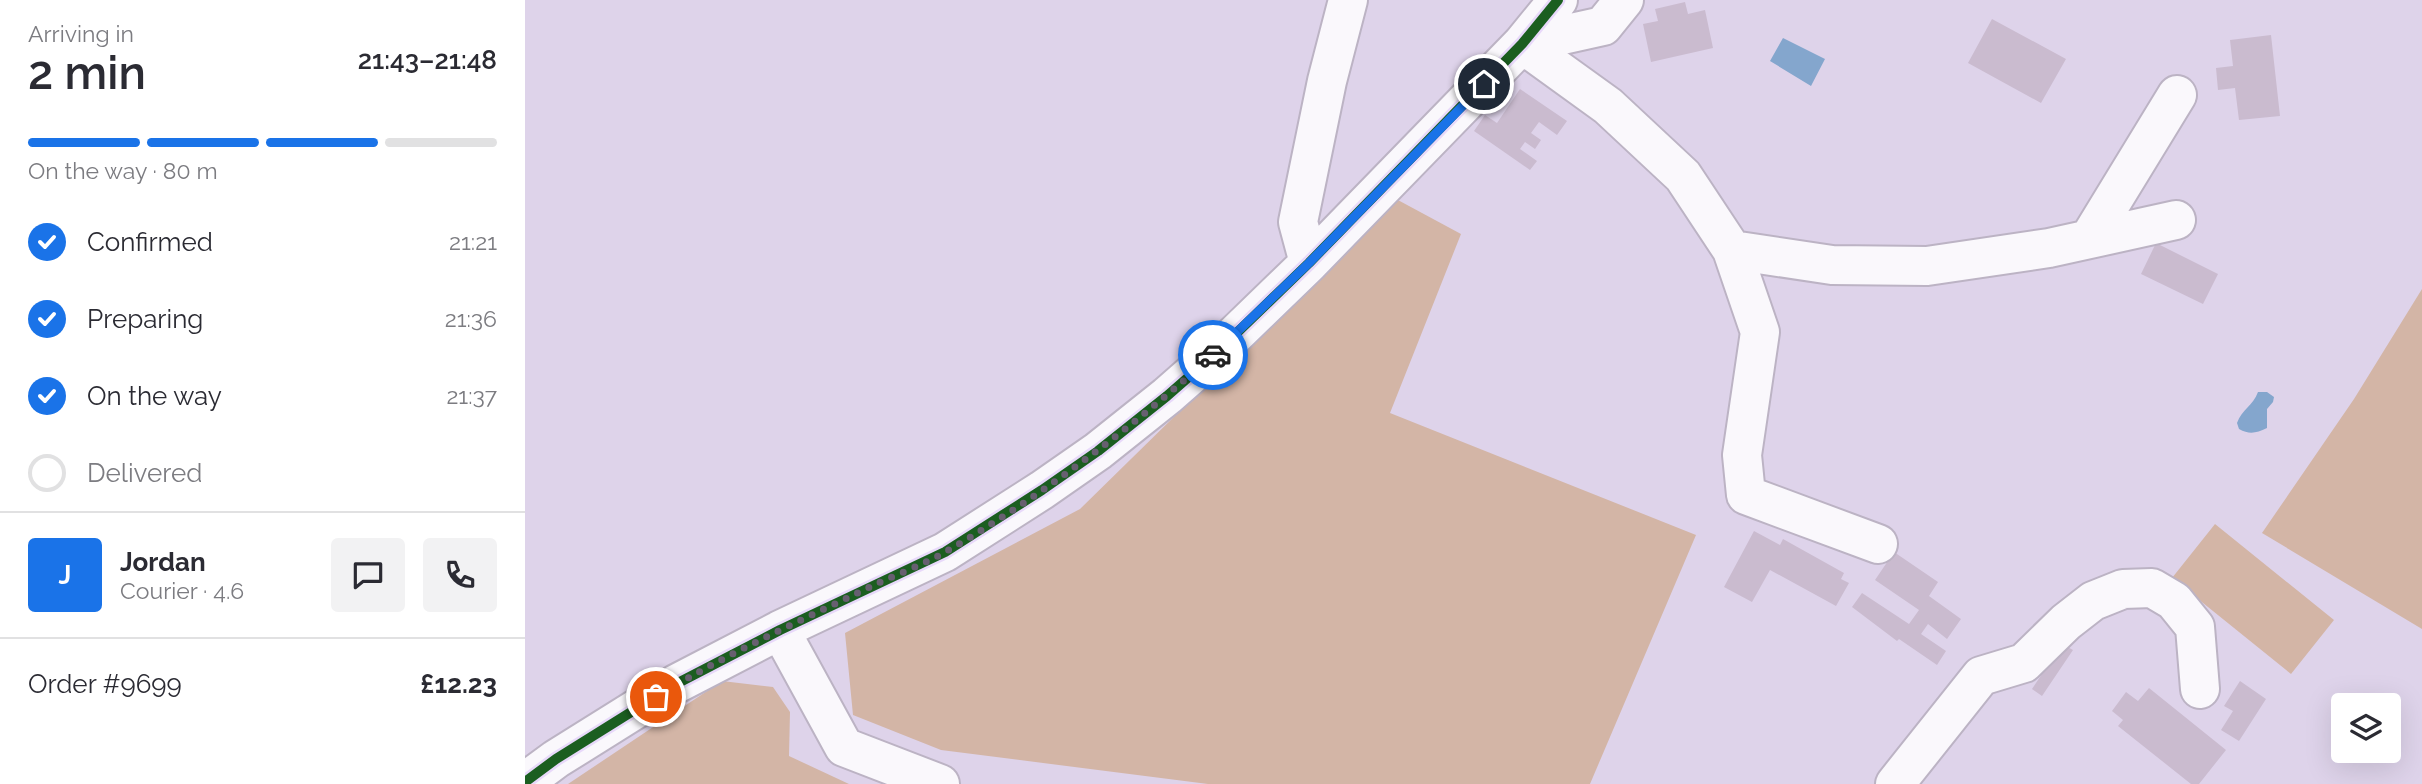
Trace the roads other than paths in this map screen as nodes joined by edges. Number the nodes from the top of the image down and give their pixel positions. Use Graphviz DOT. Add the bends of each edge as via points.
graph roads {
  1 [pos="1348,0"];
  2 [pos="1558,0"];
  3 [pos="1624,0"];
  4 [pos="1522,44"];
  5 [pos="2177,95"];
  6 [pos="2176,220"];
  7 [pos="2089,239"];
  8 [pos="1732,250"];
  9 [pos="1309,263"];
  10 [pos="1878,544"];
  11 [pos="780,630"];
  12 [pos="2200,689"];
  13 [pos="525,782"];
  14 [pos="940,784"];
  15 [pos="1895,784"];
  1 -- 9 [label="street" via="1298,222"];
  2 -- 4 [label="street"];
  3 -- 4 [label="street" via="1603,26"];
  4 -- 8 [label="street" via="1608,106 1683,176"];
  4 -- 9 [label="street"];
  5 -- 7 [label="street"];
  6 -- 7 [label="street"];
  7 -- 8 [label="street" via="1927,266 1832,265"];
  8 -- 10 [label="street" via="1759,332 1742,455 1746,495"];
  9 -- 11 [label="street" via="1216,353 1098,452 945,552"];
  11 -- 13 [label="street" via="676,684"];
  11 -- 14 [label="street" via="844,747"];
  12 -- 15 [label="street" via="2195,627 2174,601 2152,588 2123,589 2093,601 2024,663 1982,676"];
}
